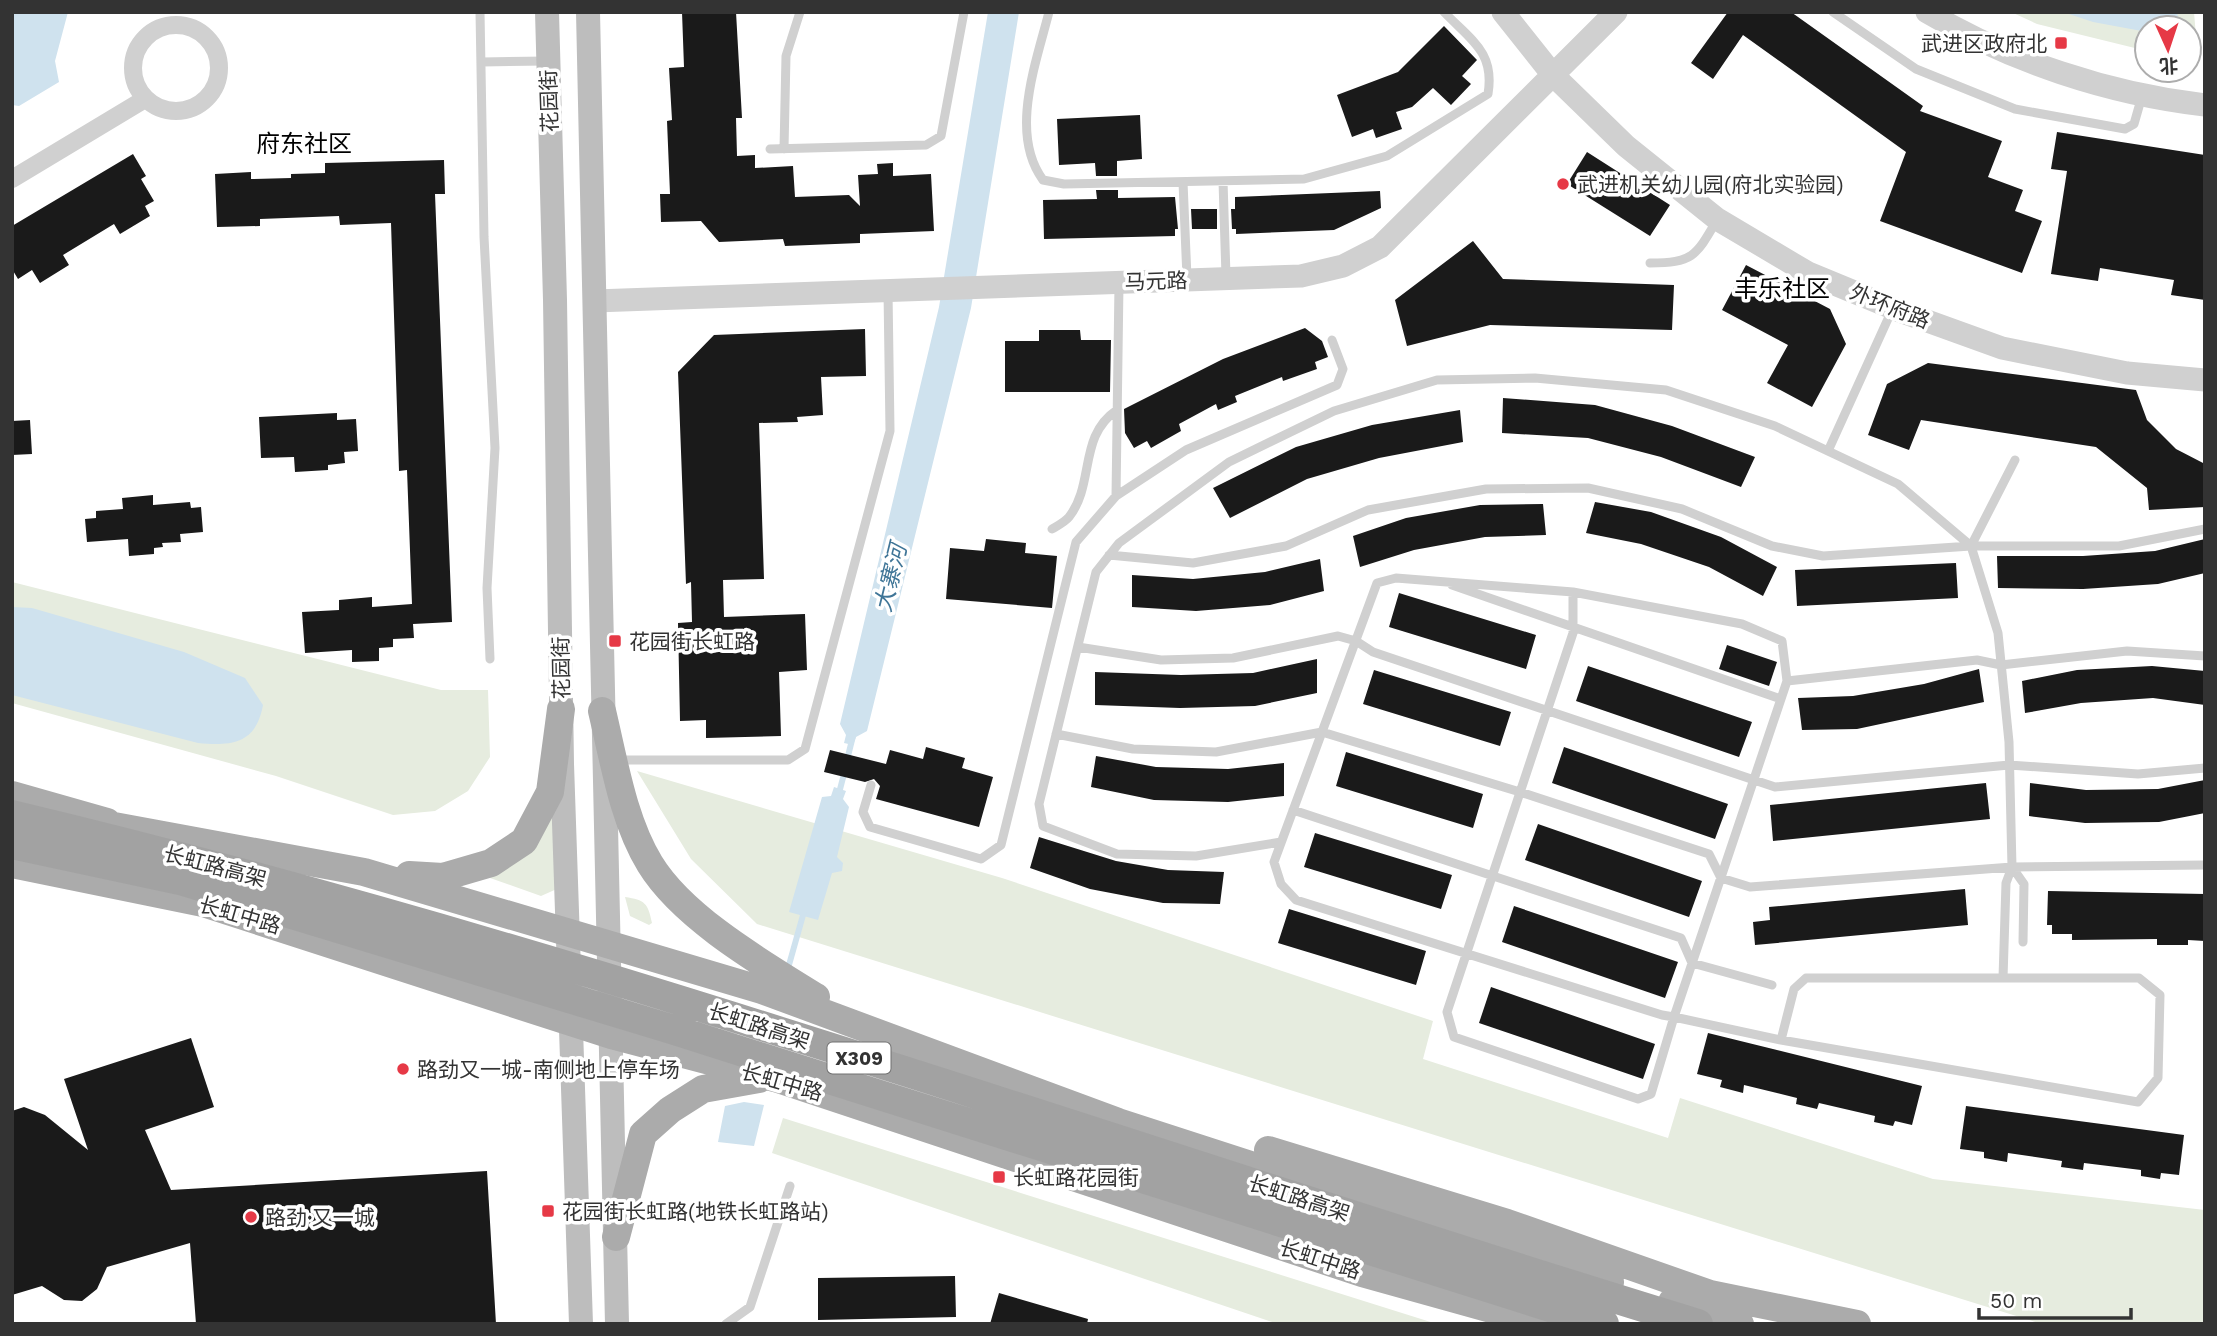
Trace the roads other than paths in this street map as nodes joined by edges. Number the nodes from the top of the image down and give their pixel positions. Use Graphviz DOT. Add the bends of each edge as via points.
graph roads {
  1 [pos="480,12"];
  2 [pos="547,12"];
  3 [pos="588,12"];
  4 [pos="800,12"];
  5 [pos="964,12"];
  6 [pos="1049,12"];
  7 [pos="1444,12"];
  8 [pos="1503,12"];
  9 [pos="1616,12"];
  10 [pos="1833,12"];
  11 [pos="1927,12"];
  12 [pos="160,20"];
  13 [pos="548,61"];
  14 [pos="482,62"];
  15 [pos="1553,75"];
  16 [pos="2142,96"];
  17 [pos="145,99"];
  18 [pos="2205,105"];
  19 [pos="770,149"];
  20 [pos="784,149"];
  21 [pos="12,179"];
  22 [pos="1223,181"];
  23 [pos="1183,182"];
  24 [pos="1717,219"];
  25 [pos="1650,263"];
  26 [pos="1226,278"];
  27 [pos="1187,279"];
  28 [pos="1119,282"];
  29 [pos="888,290"];
  30 [pos="594,301"];
  31 [pos="1893,308"];
  32 [pos="1332,340"];
  33 [pos="2205,380"];
  34 [pos="1117,411"];
  35 [pos="1828,451"];
  36 [pos="2015,460"];
  37 [pos="1116,496"];
  38 [pos="1052,529"];
  39 [pos="2205,529"];
  40 [pos="1971,546"];
  41 [pos="1110,555"];
  42 [pos="1440,581"];
  43 [pos="1573,592"];
  44 [pos="1573,627"];
  45 [pos="1356,641"];
  46 [pos="1078,647"];
  47 [pos="2205,656"];
  48 [pos="490,660"];
  49 [pos="2001,665"];
  50 [pos="1787,681"];
  51 [pos="1781,699"];
  52 [pos="561,709"];
  53 [pos="603,711"];
  54 [pos="1547,711"];
  55 [pos="1322,732"];
  56 [pos="1056,734"];
  57 [pos="608,760"];
  58 [pos="2009,765"];
  59 [pos="2205,768"];
  60 [pos="1753,781"];
  61 [pos="871,785"];
  62 [pos="1520,792"];
  63 [pos="12,794"];
  64 [pos="12,804"];
  65 [pos="1293,810"];
  66 [pos="12,816"];
  67 [pos="130,829"];
  68 [pos="1281,842"];
  69 [pos="12,844"];
  70 [pos="12,864"];
  71 [pos="2205,865"];
  72 [pos="2012,867"];
  73 [pos="364,873"];
  74 [pos="1492,876"];
  75 [pos="1721,878"];
  76 [pos="491,910"];
  77 [pos="568,932"];
  78 [pos="2023,942"];
  79 [pos="608,944"];
  80 [pos="1466,953"];
  81 [pos="1692,963"];
  82 [pos="2003,978"];
  83 [pos="764,979"];
  84 [pos="1772,985"];
  85 [pos="469,988"];
  86 [pos="1674,1017"];
  87 [pos="571,1022"];
  88 [pos="859,1024"];
  89 [pos="611,1035"];
  90 [pos="1781,1040"];
  91 [pos="745,1075"];
  92 [pos="790,1186"];
  93 [pos="616,1237"];
  94 [pos="1445,1296"];
  95 [pos="581,1324"];
  96 [pos="617,1324"];
  97 [pos="726,1324"];
  98 [pos="1517,1324"];
  99 [pos="1545,1324"];
  100 [pos="1604,1324"];
  101 [pos="1698,1324"];
  102 [pos="1740,1324"];
  103 [pos="1857,1324"];
  1 -- 14 [label="lane"];
  2 -- 13 [label="main road, 花园街"];
  3 -- 30 [label="main road, 花园街"];
  4 -- 20 [label="lane" via="786,56"];
  5 -- 20 [label="lane" via="941,136 926,145"];
  6 -- 23 [label="lane" via="1025,131 1032,165 1043,180 1064,184"];
  7 -- 22 [label="lane" via="1482,51 1492,72 1488,94 1387,156 1304,179"];
  8 -- 15 [label="street, 外环府路"];
  9 -- 15 [label="street, 马元路"];
  10 -- 16 [label="lane" via="1916,69 2015,109 2126,129 2134,124"];
  11 -- 16 [label="street" via="1971,38"];
  12 -- 17 [label="street" via="133,58 132,73"];
  12 -- 17 [label="street" via="203,34 218,57 218,78 208,97 184,110 163,109"];
  13 -- 14 [label="lane"];
  13 -- 52 [label="main road, 花园街"];
  14 -- 48 [label="lane" via="484,237 495,448 487,588"];
  15 -- 24 [label="street, 外环府路" via="1626,146"];
  15 -- 26 [label="street, 马元路" via="1380,247 1343,266 1301,275"];
  16 -- 18 [label="street"];
  17 -- 21 [label="street"];
  19 -- 20 [label="lane"];
  22 -- 23 [label="lane"];
  22 -- 26 [label="lane"];
  23 -- 27 [label="lane"];
  24 -- 25 [label="lane" via="1697,254 1679,263"];
  24 -- 31 [label="street, 外环府路" via="1808,273"];
  26 -- 27 [label="street, 马元路"];
  27 -- 28 [label="street, 马元路"];
  28 -- 29 [label="street, 马元路"];
  28 -- 34 [label="lane"];
  29 -- 30 [label="street, 马元路"];
  29 -- 57 [label="lane" via="890,431 805,749 788,760"];
  30 -- 53 [label="main road, 花园街"];
  31 -- 33 [label="street, 外环府路" via="2002,348 2127,373"];
  31 -- 35 [label="lane"];
  32 -- 37 [label="lane" via="1343,369 1337,385 1186,450"];
  34 -- 37 [label="lane"];
  34 -- 38 [label="lane" via="1093,436 1069,518"];
  35 -- 40 [label="lane" via="1898,484"];
  35 -- 41 [label="lane" via="1776,426 1666,390 1535,378 1437,380 1334,411 1229,462 1119,543"];
  36 -- 40 [label="lane"];
  37 -- 61 [label="lane" via="1076,542 1001,845 981,859 870,827 863,812"];
  39 -- 40 [label="lane" via="2119,546"];
  40 -- 41 [label="lane" via="1823,556 1772,546 1682,509 1588,488 1486,489 1368,510 1286,547 1193,563"];
  40 -- 49 [label="lane" via="1998,634"];
  41 -- 46 [label="lane" via="1096,572"];
  42 -- 43 [label="lane"];
  42 -- 44 [label="lane"];
  42 -- 45 [label="lane" via="1396,578 1377,583"];
  43 -- 44 [label="lane"];
  43 -- 50 [label="lane" via="1742,624 1782,641"];
  44 -- 51 [label="lane"];
  44 -- 54 [label="lane"];
  45 -- 46 [label="lane" via="1338,636 1221,659 1161,660"];
  45 -- 54 [label="lane" via="1373,652"];
  45 -- 55 [label="lane"];
  46 -- 56 [label="lane"];
  47 -- 49 [label="lane" via="2127,651"];
  49 -- 50 [label="lane" via="1977,660"];
  49 -- 58 [label="lane"];
  50 -- 51 [label="lane"];
  51 -- 60 [label="lane"];
  52 -- 73 [label="main road" via="550,792 524,841 491,863 443,877"];
  52 -- 77 [label="main road, 花园街"];
  53 -- 57 [label="main road"];
  54 -- 60 [label="lane"];
  54 -- 62 [label="lane"];
  55 -- 56 [label="lane" via="1216,751 1133,749"];
  55 -- 62 [label="lane"];
  55 -- 65 [label="lane"];
  56 -- 68 [label="lane" via="1039,804 1043,826 1117,854 1196,856"];
  57 -- 79 [label="main road"];
  57 -- 83 [label="main road" via="650,864"];
  58 -- 59 [label="lane" via="2138,774"];
  58 -- 60 [label="lane" via="1775,787"];
  58 -- 72 [label="lane"];
  60 -- 75 [label="lane"];
  62 -- 74 [label="lane"];
  62 -- 75 [label="lane" via="1709,854"];
  63 -- 67 [label="main road"];
  64 -- 67 [label="main road"];
  65 -- 68 [label="lane"];
  65 -- 74 [label="lane"];
  66 -- 101 [label="highway, 长虹路高架 / X309, bridge" via="187,857 674,998"];
  67 -- 73 [label="main road"];
  68 -- 80 [label="lane" via="1274,862 1281,884 1296,900"];
  69 -- 100 [label="highway, 长虹路高架 / X309, bridge" via="180,880"];
  70 -- 85 [label="main road, 长虹中路" via="203,902"];
  71 -- 72 [label="lane"];
  72 -- 75 [label="lane" via="1750,887"];
  72 -- 78 [label="lane" via="2024,884"];
  72 -- 82 [label="lane" via="2006,883"];
  73 -- 76 [label="main road"];
  74 -- 80 [label="lane"];
  74 -- 81 [label="lane" via="1681,937"];
  75 -- 81 [label="lane"];
  76 -- 77 [label="main road"];
  76 -- 85 [label="main road"];
  77 -- 79 [label="main road"];
  77 -- 87 [label="main road, 花园街"];
  79 -- 83 [label="main road"];
  79 -- 89 [label="main road"];
  80 -- 86 [label="lane"];
  80 -- 86 [label="lane" via="1447,1012 1454,1037 1638,1099 1651,1094"];
  81 -- 84 [label="lane"];
  81 -- 86 [label="lane"];
  82 -- 90 [label="lane" via="1806,978 1794,989"];
  82 -- 90 [label="lane" via="2139,978 2160,995 2158,1078 2138,1102"];
  83 -- 88 [label="main road"];
  85 -- 87 [label="main road, 长虹中路"];
  86 -- 90 [label="lane"];
  87 -- 89 [label="main road, 长虹中路"];
  87 -- 95 [label="main road, 花园街"];
  88 -- 102 [label="main road, X309" via="1118,1122"];
  88 -- 103 [label="main road" via="1507,1223 1710,1294"];
  89 -- 91 [label="main road, 长虹中路"];
  89 -- 93 [label="main road"];
  91 -- 93 [label="main road" via="703,1089 643,1135"];
  91 -- 94 [label="main road, 长虹中路" via="778,1079 1362,1273"];
  92 -- 97 [label="lane" via="750,1307"];
  93 -- 96 [label="main road"];
  94 -- 98 [label="main road"];
  94 -- 99 [label="main road, 长虹中路"];
}
